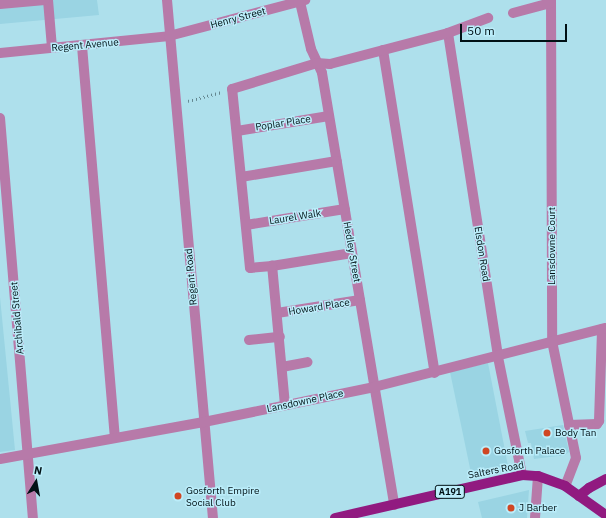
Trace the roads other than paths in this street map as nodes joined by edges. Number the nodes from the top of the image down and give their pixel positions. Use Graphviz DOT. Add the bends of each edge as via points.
graph roads {
  1 [pos="46,0"];
  2 [pos="166,0"];
  3 [pos="303,1"];
  4 [pos="551,1"];
  5 [pos="0,4"];
  6 [pos="513,12"];
  7 [pos="488,18"];
  8 [pos="448,32"];
  9 [pos="169,36"];
  10 [pos="82,46"];
  11 [pos="52,48"];
  12 [pos="383,50"];
  13 [pos="0,53"];
  14 [pos="318,63"];
  15 [pos="329,116"];
  16 [pos="0,118"];
  17 [pos="237,131"];
  18 [pos="337,162"];
  19 [pos="241,176"];
  20 [pos="344,208"];
  21 [pos="246,225"];
  22 [pos="352,253"];
  23 [pos="272,266"];
  24 [pos="360,300"];
  25 [pos="277,313"];
  26 [pos="604,329"];
  27 [pos="280,337"];
  28 [pos="249,340"];
  29 [pos="552,341"];
  30 [pos="498,357"];
  31 [pos="308,362"];
  32 [pos="282,367"];
  33 [pos="435,373"];
  34 [pos="374,387"];
  35 [pos="285,405"];
  36 [pos="204,422"];
  37 [pos="569,425"];
  38 [pos="115,438"];
  39 [pos="28,454"];
  40 [pos="0,459"];
  41 [pos="522,475"];
  42 [pos="538,476"];
  43 [pos="606,479"];
  44 [pos="565,486"];
  45 [pos="579,496"];
  46 [pos="394,505"];
  47 [pos="606,515"];
  48 [pos="33,518"];
  49 [pos="213,518"];
  50 [pos="335,518"];
  51 [pos="535,518"];
  1 -- 5 [label="street"];
  1 -- 11 [label="street"];
  2 -- 9 [label="street, Regent Road"];
  3 -- 9 [label="street, Henry Street"];
  3 -- 14 [label="street, Hedley Street" via="311,49"];
  4 -- 6 [label="street"];
  4 -- 29 [label="street, Lansdowne Court"];
  7 -- 8 [label="street"];
  8 -- 12 [label="street"];
  8 -- 30 [label="street, Elsdon Road"];
  9 -- 10 [label="street, Regent Avenue"];
  9 -- 36 [label="street, Regent Road"];
  10 -- 11 [label="street, Regent Avenue"];
  10 -- 38 [label="street"];
  11 -- 13 [label="street, Regent Avenue"];
  12 -- 14 [label="street" via="330,64"];
  12 -- 33 [label="street"];
  14 -- 15 [label="street, Hedley Street"];
  14 -- 17 [label="street" via="232,89"];
  15 -- 17 [label="street, Poplar Place"];
  15 -- 18 [label="street, Hedley Street"];
  16 -- 39 [label="street, Archibald Street"];
  17 -- 19 [label="street"];
  18 -- 19 [label="street"];
  18 -- 20 [label="street, Hedley Street"];
  19 -- 21 [label="street"];
  20 -- 21 [label="street, Laurel Walk"];
  20 -- 22 [label="street, Hedley Street"];
  21 -- 23 [label="street" via="250,268"];
  22 -- 23 [label="street"];
  22 -- 24 [label="street, Hedley Street"];
  23 -- 25 [label="street"];
  24 -- 25 [label="street, Howard Place"];
  24 -- 34 [label="street, Hedley Street"];
  25 -- 27 [label="street"];
  26 -- 29 [label="street, Lansdowne Place"];
  26 -- 37 [label="street" via="599,421 597,424"];
  27 -- 28 [label="street"];
  27 -- 32 [label="street"];
  29 -- 30 [label="street, Lansdowne Place"];
  29 -- 37 [label="street, Lansdowne Court"];
  30 -- 33 [label="street, Lansdowne Place"];
  30 -- 41 [label="street, Elsdon Road"];
  31 -- 32 [label="street"];
  32 -- 35 [label="street"];
  33 -- 34 [label="street, Lansdowne Place"];
  34 -- 35 [label="street, Lansdowne Place"];
  34 -- 46 [label="street, Hedley Street"];
  35 -- 36 [label="street, Lansdowne Place"];
  36 -- 38 [label="street, Lansdowne Place"];
  36 -- 49 [label="street, Regent Road"];
  37 -- 44 [label="street, Lansdowne Court" via="576,458"];
  38 -- 39 [label="street, Lansdowne Place"];
  39 -- 40 [label="street, Lansdowne Place"];
  39 -- 48 [label="street, Archibald Street"];
  41 -- 42 [label="main road, Salters Road / A191"];
  41 -- 46 [label="main road, Salters Road / A191"];
  42 -- 44 [label="main road, Salters Road / A191"];
  42 -- 51 [label="street"];
  43 -- 45 [label="main road"];
  44 -- 45 [label="main road, Salters Road / A191"];
  45 -- 47 [label="main road, Salters Road / A191"];
  46 -- 50 [label="main road, Salters Road / A191"];
}
